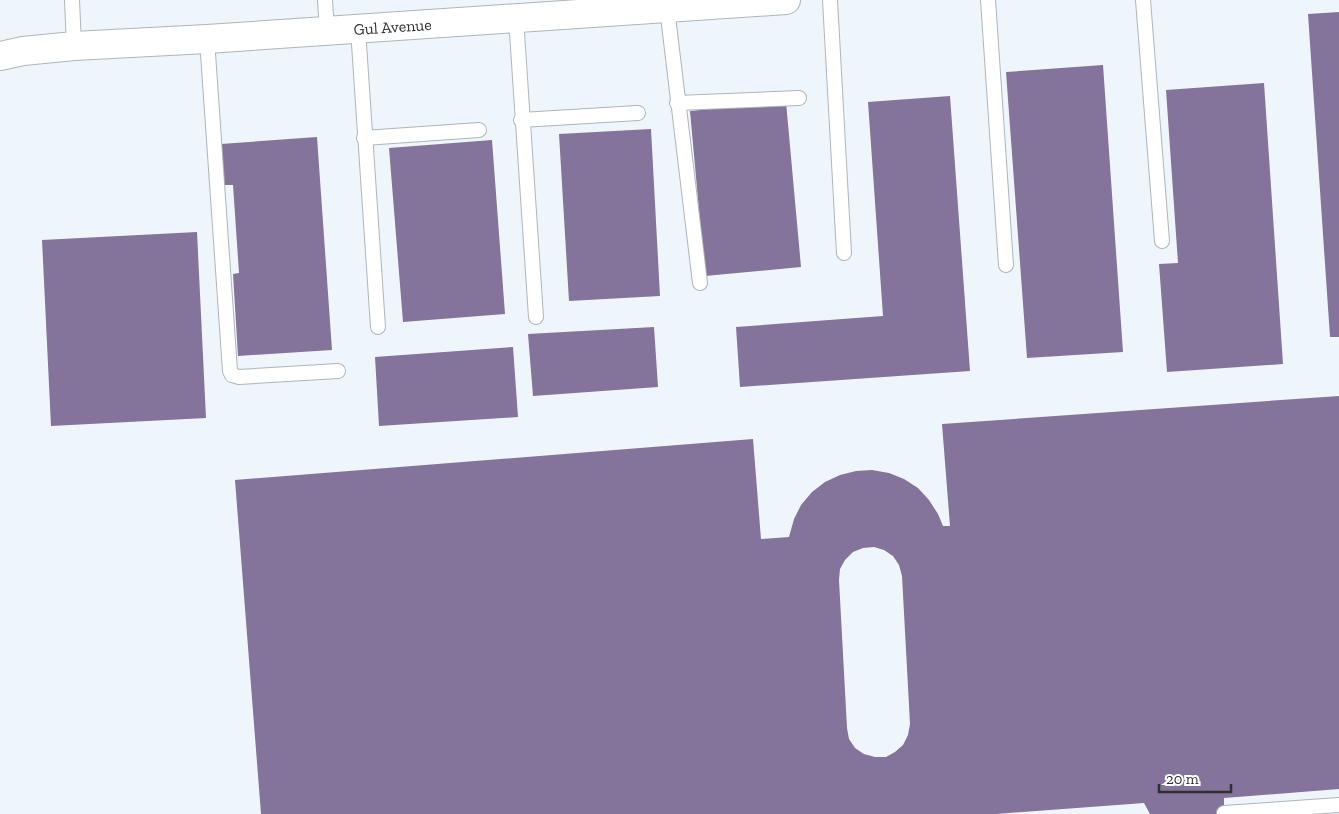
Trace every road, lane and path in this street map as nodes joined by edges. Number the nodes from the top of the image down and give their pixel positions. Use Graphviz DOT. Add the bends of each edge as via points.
graph roads {
  1 [pos="72,0"];
  2 [pos="326,0"];
  3 [pos="786,0"];
  4 [pos="830,0"];
  5 [pos="988,0"];
  6 [pos="1143,0"];
  7 [pos="585,7"];
  8 [pos="667,8"];
  9 [pos="523,12"];
  10 [pos="358,28"];
  11 [pos="328,30"];
  12 [pos="207,39"];
  13 [pos="74,46"];
  14 [pos="0,56"];
  15 [pos="798,98"];
  16 [pos="678,103"];
  17 [pos="638,113"];
  18 [pos="521,120"];
  19 [pos="479,130"];
  20 [pos="364,138"];
  21 [pos="1162,241"];
  22 [pos="844,253"];
  23 [pos="1006,265"];
  24 [pos="700,283"];
  25 [pos="536,317"];
  26 [pos="378,327"];
  27 [pos="338,371"];
  28 [pos="1339,805"];
  29 [pos="1224,813"];
  1 -- 13 [label="lane"];
  2 -- 11 [label="lane"];
  3 -- 8 [label="street, Gul Avenue"];
  4 -- 22 [label="lane"];
  5 -- 23 [label="lane"];
  6 -- 21 [label="lane"];
  7 -- 8 [label="street, Gul Avenue"];
  7 -- 9 [label="street, Gul Avenue"];
  8 -- 16 [label="lane"];
  9 -- 10 [label="street, Gul Avenue"];
  9 -- 18 [label="lane"];
  10 -- 11 [label="street, Gul Avenue"];
  10 -- 20 [label="lane"];
  11 -- 12 [label="street, Gul Avenue"];
  12 -- 13 [label="street, Gul Avenue"];
  12 -- 27 [label="lane" via="230,372 240,378"];
  13 -- 14 [label="street, Gul Avenue"];
  15 -- 16 [label="lane"];
  16 -- 24 [label="lane"];
  17 -- 18 [label="lane"];
  18 -- 25 [label="lane"];
  19 -- 20 [label="lane"];
  20 -- 26 [label="lane"];
  28 -- 29 [label="lane"];
}
